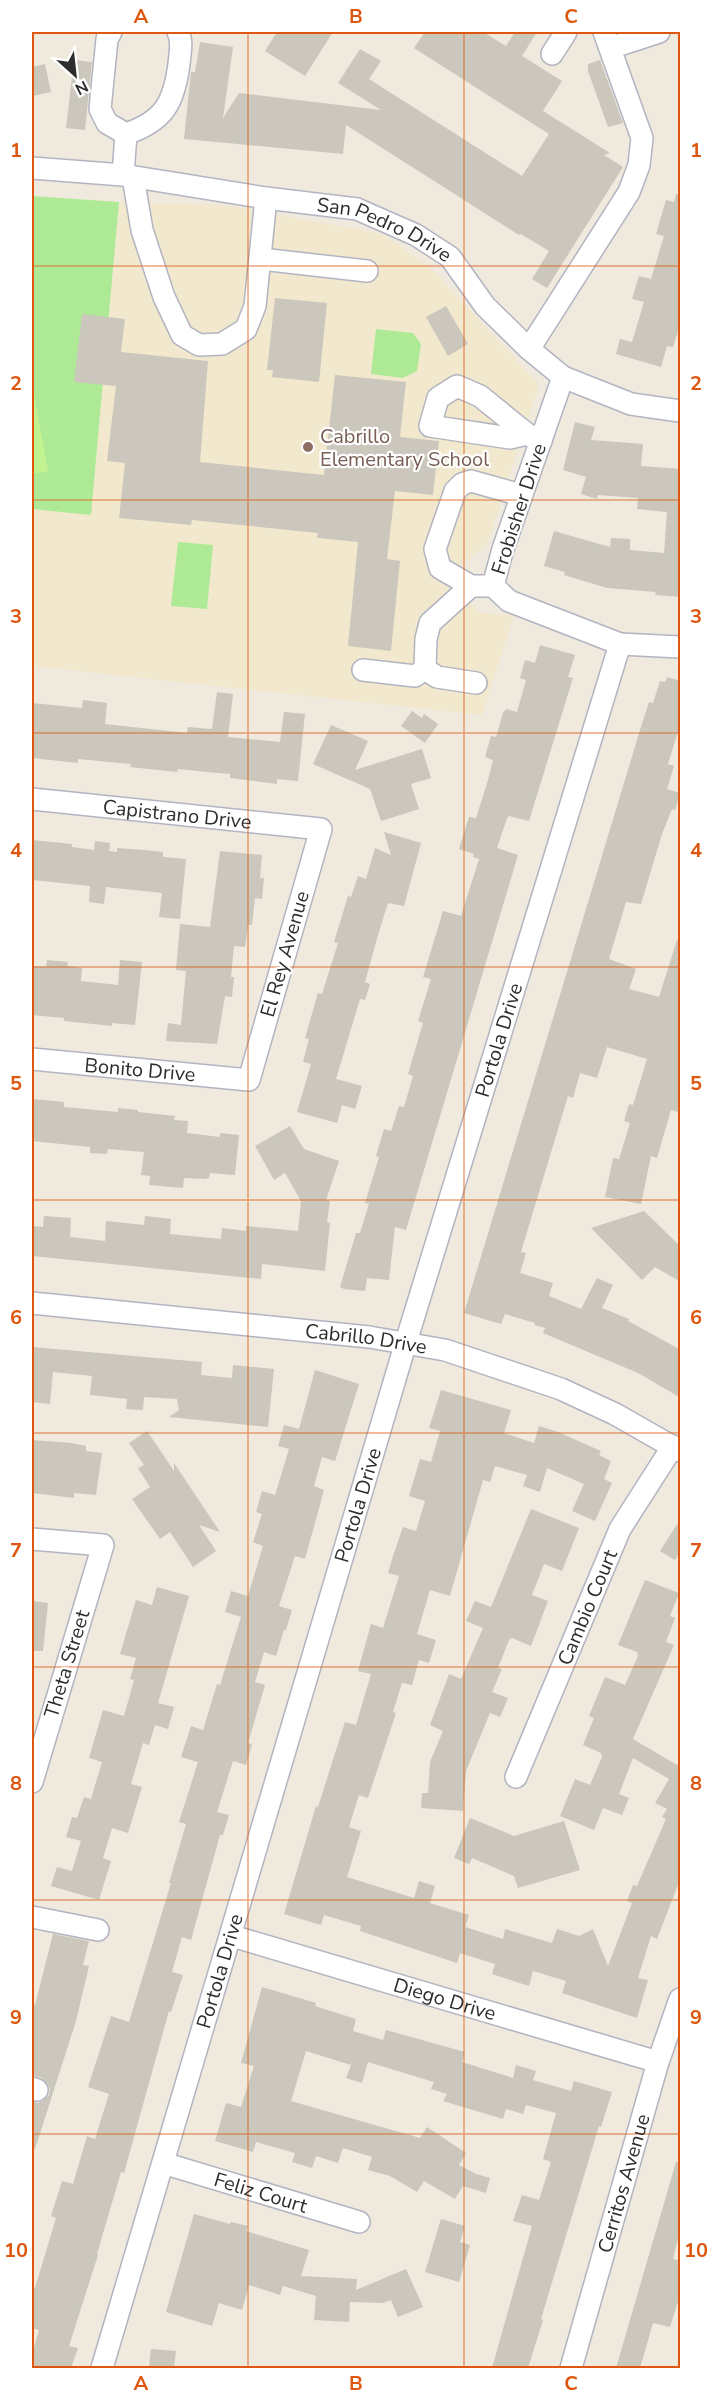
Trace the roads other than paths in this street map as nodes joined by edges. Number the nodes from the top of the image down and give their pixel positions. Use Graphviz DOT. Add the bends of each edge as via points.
graph roads {
  1 [pos="111,32"];
  2 [pos="178,32"];
  3 [pos="566,32"];
  4 [pos="659,32"];
  5 [pos="607,40"];
  6 [pos="552,54"];
  7 [pos="126,134"];
  8 [pos="32,168"];
  9 [pos="128,176"];
  10 [pos="266,198"];
  11 [pos="261,259"];
  12 [pos="367,271"];
  13 [pos="529,349"];
  14 [pos="563,377"];
  15 [pos="681,411"];
  16 [pos="521,495"];
  17 [pos="471,586"];
  18 [pos="494,586"];
  19 [pos="620,644"];
  20 [pos="681,647"];
  21 [pos="425,669"];
  22 [pos="363,670"];
  23 [pos="476,683"];
  24 [pos="32,799"];
  25 [pos="321,829"];
  26 [pos="32,1059"];
  27 [pos="249,1080"];
  28 [pos="32,1303"];
  29 [pos="406,1342"];
  30 [pos="677,1448"];
  31 [pos="32,1539"];
  32 [pos="516,1777"];
  33 [pos="32,1778"];
  34 [pos="32,1917"];
  35 [pos="98,1930"];
  36 [pos="232,1936"];
  37 [pos="681,2000"];
  38 [pos="658,2062"];
  39 [pos="163,2163"];
  40 [pos="359,2222"];
  41 [pos="102,2368"];
  42 [pos="571,2368"];
  1 -- 7 [label="street" via="100,109 107,123"];
  2 -- 7 [label="street" via="182,39 170,102 153,122"];
  3 -- 6 [label="street"];
  4 -- 5 [label="street"];
  5 -- 13 [label="street" via="642,138 639,165 629,192"];
  7 -- 9 [label="street"];
  8 -- 9 [label="street, San Pedro Drive"];
  9 -- 10 [label="street, San Pedro Drive"];
  9 -- 11 [label="street" via="164,297 182,335 199,345 222,344 246,329 255,306"];
  10 -- 11 [label="street"];
  10 -- 13 [label="street, San Pedro Drive" via="357,209 416,235 450,257 485,306"];
  11 -- 12 [label="street"];
  13 -- 14 [label="street, San Pedro Drive"];
  14 -- 15 [label="street, San Pedro Drive" via="631,404"];
  14 -- 16 [label="street, Frobisher Drive" via="534,437"];
  16 -- 17 [label="street" via="471,481 455,491 435,549 440,568"];
  16 -- 18 [label="street, Frobisher Drive"];
  17 -- 18 [label="street"];
  17 -- 21 [label="street" via="430,623"];
  18 -- 19 [label="street, Frobisher Drive" via="509,601"];
  19 -- 20 [label="street, Frobisher Drive"];
  19 -- 29 [label="street, Portola Drive"];
  21 -- 22 [label="street" via="415,676"];
  21 -- 23 [label="street" via="437,677"];
  24 -- 25 [label="street, Capistrano Drive"];
  25 -- 27 [label="street, El Rey Avenue"];
  26 -- 27 [label="street, Bonito Drive"];
  28 -- 29 [label="street, Cabrillo Drive"];
  29 -- 30 [label="street, Cabrillo Drive" via="445,1350 561,1389"];
  29 -- 36 [label="street, Portola Drive"];
  30 -- 32 [label="street, Cambio Court" via="621,1529"];
  31 -- 33 [label="street, Theta Street" via="103,1545"];
  34 -- 35 [label="street"];
  36 -- 38 [label="street, Diego Drive"];
  36 -- 39 [label="street, Portola Drive"];
  37 -- 38 [label="street, Cerritos Avenue"];
  38 -- 42 [label="street, Cerritos Avenue"];
  39 -- 40 [label="street, Feliz Court"];
  39 -- 41 [label="street, Portola Drive"];
}
